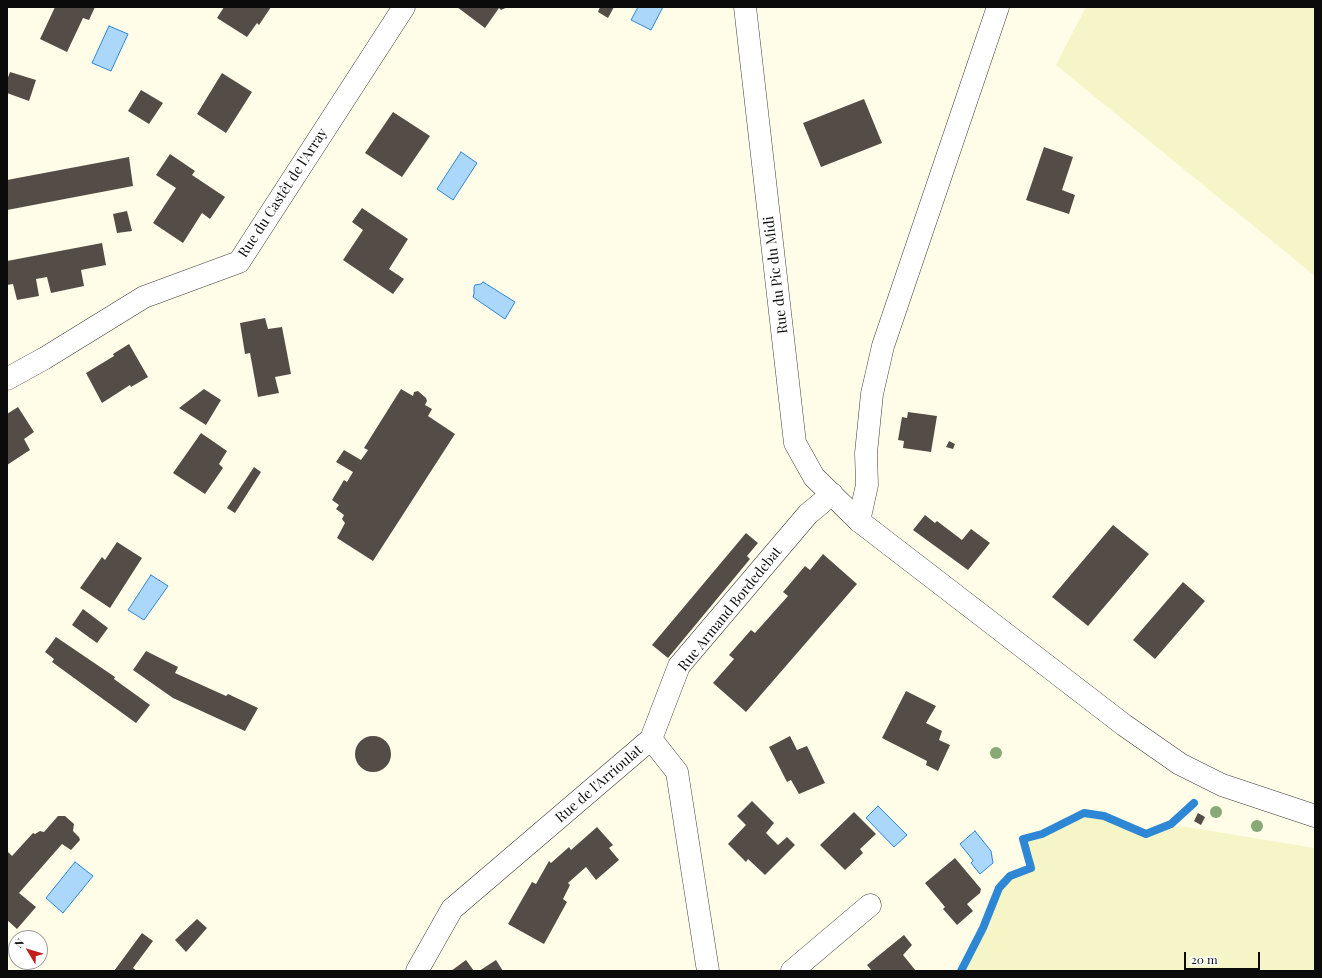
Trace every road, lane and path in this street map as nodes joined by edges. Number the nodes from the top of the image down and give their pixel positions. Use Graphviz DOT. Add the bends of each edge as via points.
graph roads {
  1 [pos="404,7"];
  2 [pos="745,7"];
  3 [pos="998,7"];
  4 [pos="7,379"];
  5 [pos="832,494"];
  6 [pos="858,520"];
  7 [pos="651,739"];
  8 [pos="1315,816"];
  9 [pos="870,905"];
  10 [pos="417,971"];
  11 [pos="708,971"];
  12 [pos="792,971"];
  1 -- 4 [label="street, Rue du Castêt de l'Array" via="239,262 144,297"];
  2 -- 5 [label="street, Rue du Pic du Midi" via="795,443 814,477"];
  3 -- 6 [label="street" via="883,346 872,394 866,453 867,485"];
  5 -- 6 [label="street, Rue du Pic du Midi"];
  5 -- 7 [label="street, Rue Armand Bordedebat" via="808,514 679,666"];
  6 -- 8 [label="street, Rue du Pic du Midi" via="1124,725 1180,764 1222,785"];
  7 -- 10 [label="street, Rue de l'Arrioulat" via="452,909"];
  7 -- 11 [label="street, Rue de l'Arrioulat" via="677,772"];
  9 -- 12 [label="street"];
}
